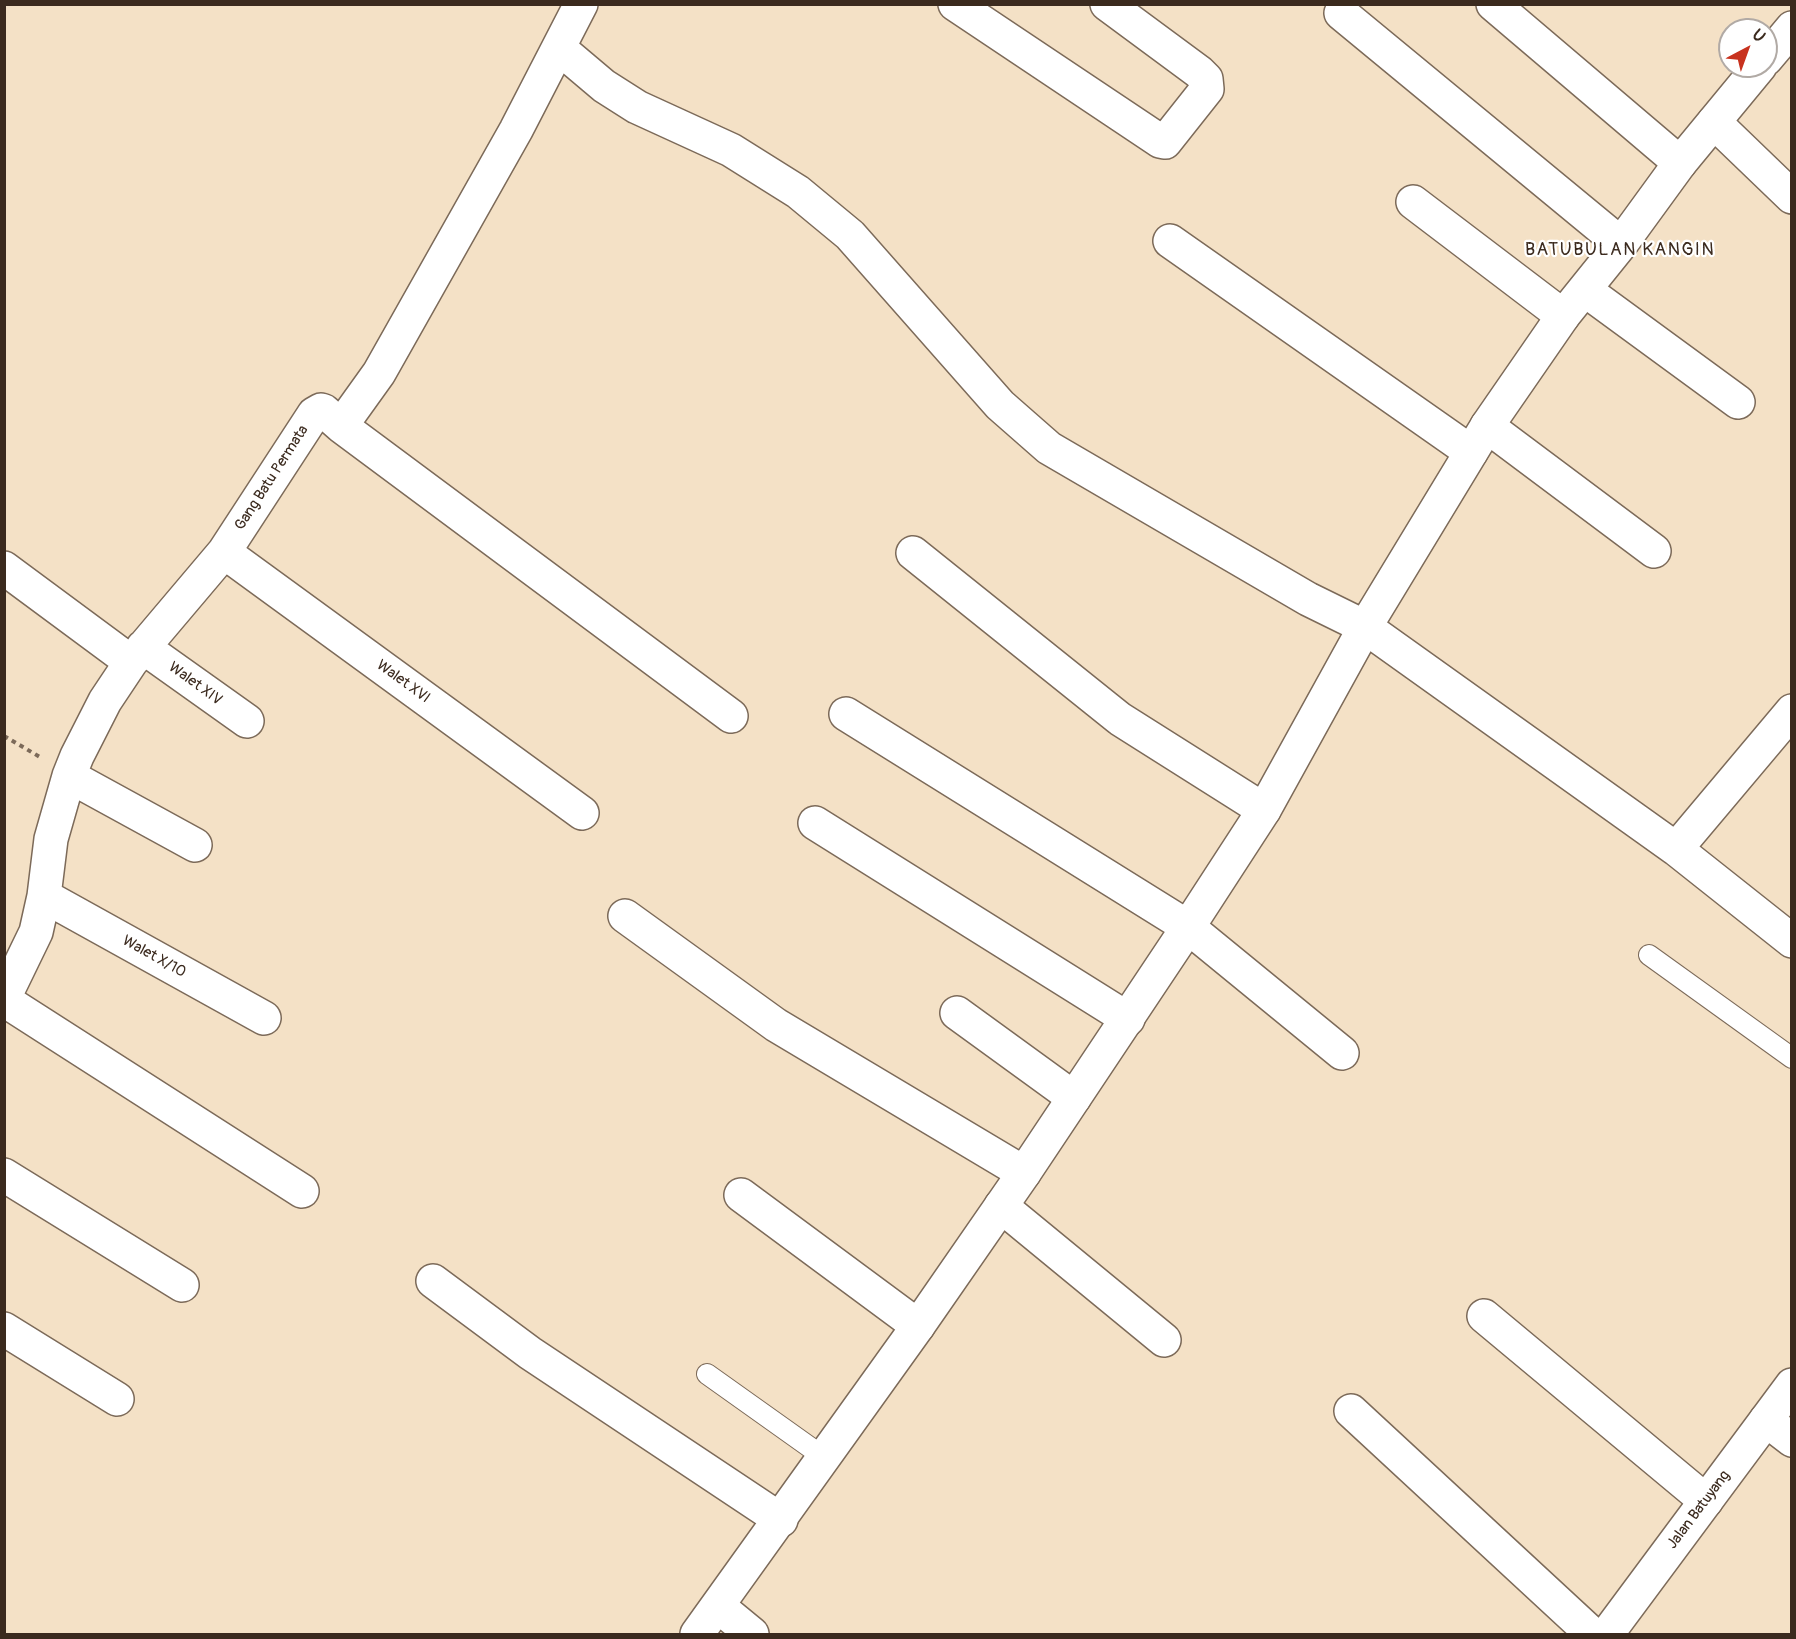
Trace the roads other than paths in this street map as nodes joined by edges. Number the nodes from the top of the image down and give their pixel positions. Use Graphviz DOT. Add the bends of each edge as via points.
graph roads {
  1 [pos="581,4"];
  2 [pos="955,4"];
  3 [pos="1107,4"];
  4 [pos="1493,4"];
  5 [pos="1341,13"];
  6 [pos="1791,28"];
  7 [pos="1778,44"];
  8 [pos="559,48"];
  9 [pos="1750,78"];
  10 [pos="1714,122"];
  11 [pos="1680,163"];
  12 [pos="1791,197"];
  13 [pos="1413,202"];
  14 [pos="1170,241"];
  15 [pos="1621,244"];
  16 [pos="1584,290"];
  17 [pos="1563,316"];
  18 [pos="1737,402"];
  19 [pos="341,426"];
  20 [pos="1479,439"];
  21 [pos="1654,551"];
  22 [pos="224,552"];
  23 [pos="914,553"];
  24 [pos="4,568"];
  25 [pos="1365,627"];
  26 [pos="137,655"];
  27 [pos="1791,711"];
  28 [pos="846,714"];
  29 [pos="731,716"];
  30 [pos="247,721"];
  31 [pos="69,776"];
  32 [pos="1264,810"];
  33 [pos="582,813"];
  34 [pos="815,823"];
  35 [pos="195,845"];
  36 [pos="1676,849"];
  37 [pos="44,896"];
  38 [pos="625,916"];
  39 [pos="1188,927"];
  40 [pos="1791,941"];
  41 [pos="1649,955"];
  42 [pos="4,999"];
  43 [pos="957,1013"];
  44 [pos="264,1018"];
  45 [pos="1128,1019"];
  46 [pos="1342,1053"];
  47 [pos="1791,1058"];
  48 [pos="1074,1098"];
  49 [pos="1024,1173"];
  50 [pos="4,1175"];
  51 [pos="302,1191"];
  52 [pos="741,1195"];
  53 [pos="1001,1206"];
  54 [pos="434,1281"];
  55 [pos="182,1285"];
  56 [pos="1484,1316"];
  57 [pos="918,1326"];
  58 [pos="4,1329"];
  59 [pos="1164,1340"];
  60 [pos="707,1374"];
  61 [pos="1791,1385"];
  62 [pos="117,1400"];
  63 [pos="1351,1412"];
  64 [pos="1766,1420"];
  65 [pos="1791,1440"];
  66 [pos="825,1458"];
  67 [pos="1706,1501"];
  68 [pos="781,1520"];
  69 [pos="718,1606"];
  70 [pos="697,1635"];
  71 [pos="752,1635"];
  72 [pos="1592,1635"];
  73 [pos="1606,1635"];
  1 -- 8 [label="street"];
  2 -- 3 [label="street" via="1165,141 1207,89 1206,79"];
  4 -- 11 [label="street"];
  5 -- 15 [label="street"];
  6 -- 7 [label="street"];
  8 -- 19 [label="street" via="379,373"];
  8 -- 25 [label="street" via="604,86 637,107 731,150 798,192 849,235 1000,405 1049,448 1308,599"];
  9 -- 10 [label="street"];
  10 -- 11 [label="street"];
  10 -- 12 [label="street"];
  11 -- 15 [label="street"];
  13 -- 17 [label="street"];
  14 -- 20 [label="street"];
  15 -- 16 [label="street"];
  16 -- 17 [label="street"];
  16 -- 18 [label="street"];
  17 -- 20 [label="street"];
  19 -- 22 [label="street, Gang Batu Permata" via="324,411 314,414"];
  19 -- 29 [label="street"];
  20 -- 21 [label="street"];
  20 -- 25 [label="street"];
  22 -- 26 [label="street, Gang Batu Permata"];
  22 -- 33 [label="street, Walet XVI"];
  23 -- 32 [label="street" via="1120,719"];
  24 -- 26 [label="street, Walet XIV"];
  25 -- 32 [label="street"];
  25 -- 36 [label="street"];
  26 -- 30 [label="street, Walet XIV"];
  26 -- 31 [label="street, Gang Batu Permata" via="105,701"];
  27 -- 36 [label="street"];
  28 -- 39 [label="street"];
  31 -- 35 [label="street"];
  31 -- 37 [label="street, Gang Batu Permata" via="51,839"];
  32 -- 39 [label="street"];
  34 -- 45 [label="street"];
  36 -- 40 [label="street"];
  37 -- 42 [label="street, Gang Batu Permata" via="36,932"];
  37 -- 44 [label="street, Walet X/10"];
  38 -- 49 [label="street" via="776,1024"];
  39 -- 45 [label="street"];
  39 -- 46 [label="street"];
  41 -- 47 [label="lane"];
  42 -- 51 [label="street"];
  43 -- 48 [label="street"];
  45 -- 48 [label="street"];
  48 -- 49 [label="street"];
  49 -- 53 [label="street"];
  50 -- 55 [label="street"];
  52 -- 57 [label="street"];
  53 -- 57 [label="street"];
  53 -- 59 [label="street"];
  54 -- 68 [label="street" via="530,1353"];
  56 -- 67 [label="street"];
  57 -- 66 [label="street"];
  58 -- 62 [label="street"];
  60 -- 66 [label="lane"];
  61 -- 64 [label="street, Jalan Batuyang"];
  63 -- 72 [label="street"];
  64 -- 65 [label="street"];
  64 -- 67 [label="street, Jalan Batuyang"];
  66 -- 68 [label="street"];
  67 -- 73 [label="street, Jalan Batuyang"];
  68 -- 69 [label="street"];
  69 -- 70 [label="street"];
  69 -- 71 [label="street"];
}
